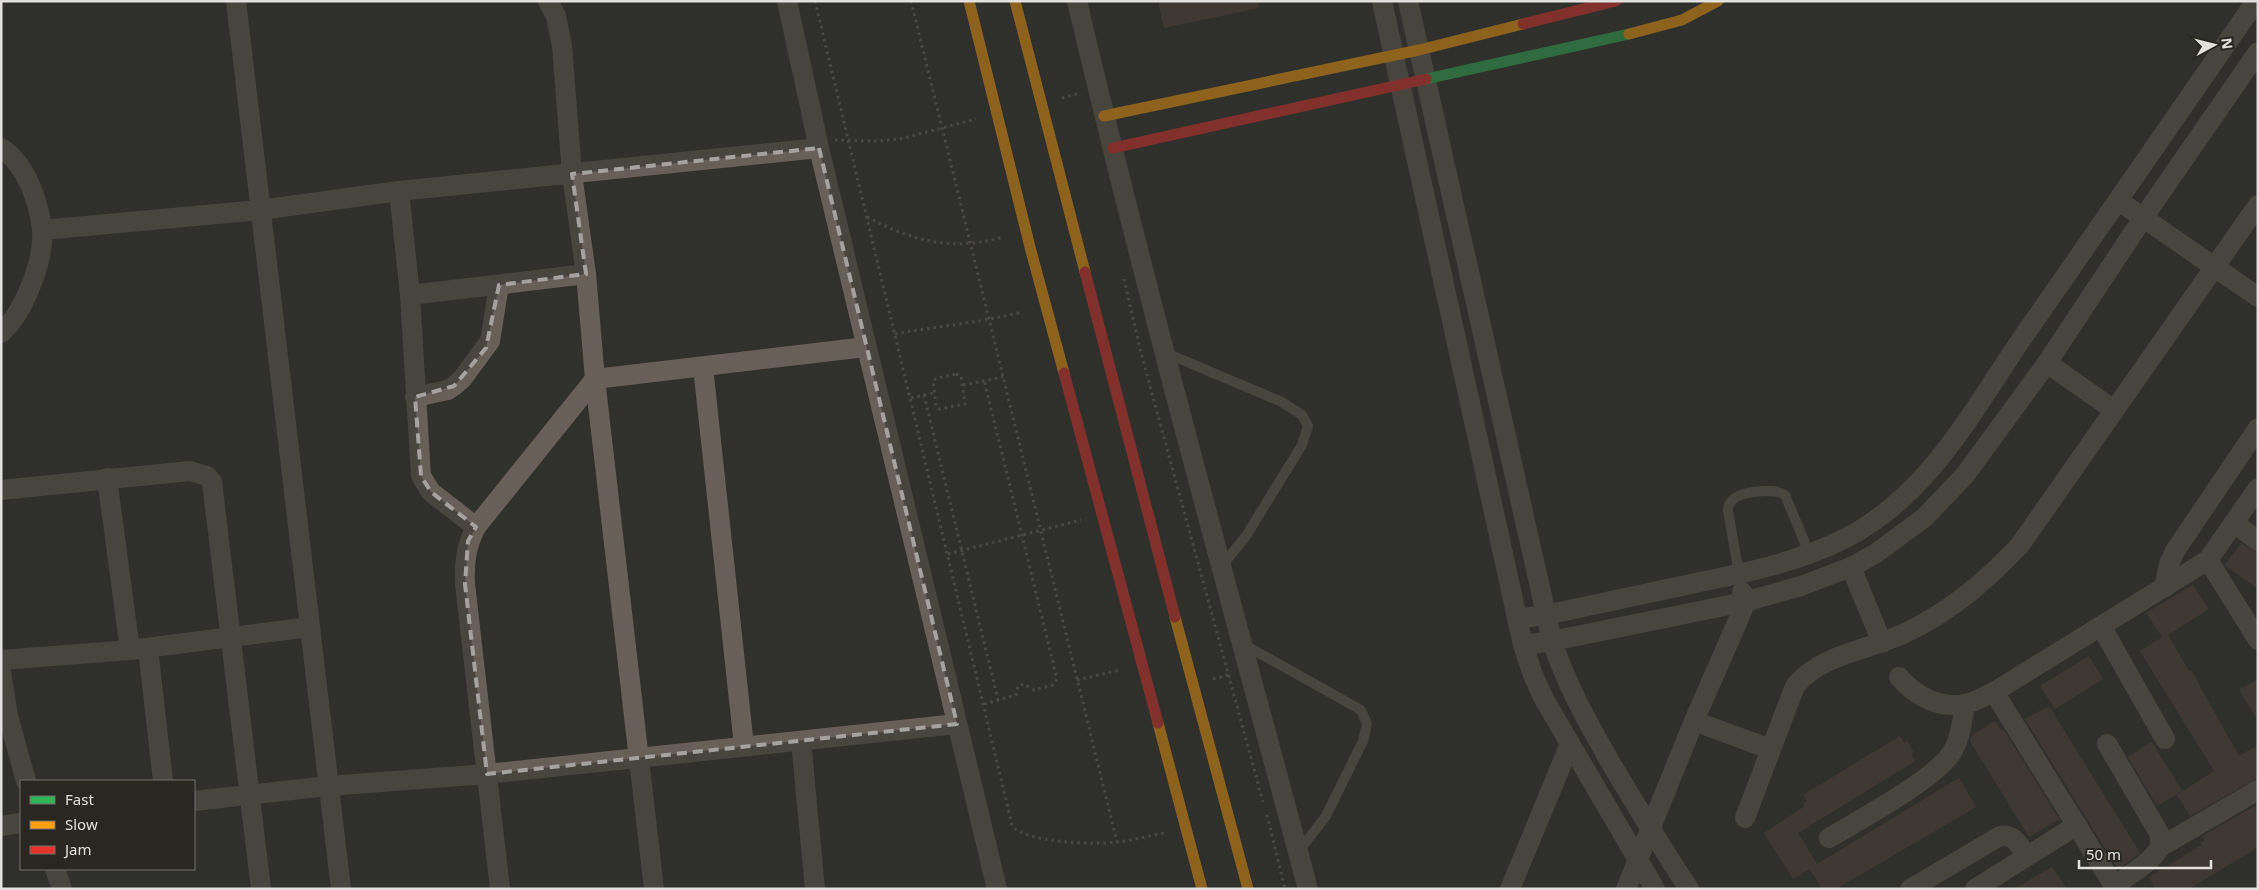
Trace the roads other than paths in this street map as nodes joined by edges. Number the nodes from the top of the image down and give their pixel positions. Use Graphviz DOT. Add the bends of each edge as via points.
graph roads {
  1 [pos="236,1"];
  2 [pos="548,1"];
  3 [pos="787,1"];
  4 [pos="969,1"];
  5 [pos="1015,1"];
  6 [pos="1077,1"];
  7 [pos="1382,1"];
  8 [pos="1408,1"];
  9 [pos="1616,1"];
  10 [pos="1718,1"];
  11 [pos="2256,1"];
  12 [pos="1419,50"];
  13 [pos="2258,52"];
  14 [pos="1394,56"];
  15 [pos="1426,79"];
  16 [pos="1400,85"];
  17 [pos="1104,116"];
  18 [pos="818,144"];
  19 [pos="1,148"];
  20 [pos="1113,148"];
  21 [pos="572,174"];
  22 [pos="399,191"];
  23 [pos="2119,201"];
  24 [pos="2258,205"];
  25 [pos="260,210"];
  26 [pos="2143,218"];
  27 [pos="42,230"];
  28 [pos="2213,266"];
  29 [pos="586,274"];
  30 [pos="500,285"];
  31 [pos="410,295"];
  32 [pos="2258,297"];
  33 [pos="1,333"];
  34 [pos="866,347"];
  35 [pos="1165,353"];
  36 [pos="2047,363"];
  37 [pos="703,367"];
  38 [pos="595,379"];
  39 [pos="415,397"];
  40 [pos="2114,410"];
  41 [pos="2258,428"];
  42 [pos="107,478"];
  43 [pos="2258,488"];
  44 [pos="1,490"];
  45 [pos="2234,523"];
  46 [pos="476,528"];
  47 [pos="2258,541"];
  48 [pos="1809,553"];
  49 [pos="2208,560"];
  50 [pos="1851,567"];
  51 [pos="1221,568"];
  52 [pos="1739,574"];
  53 [pos="1820,580"];
  54 [pos="2164,588"];
  55 [pos="1744,602"];
  56 [pos="1545,615"];
  57 [pos="1517,619"];
  58 [pos="2101,626"];
  59 [pos="310,627"];
  60 [pos="230,636"];
  61 [pos="2258,640"];
  62 [pos="1552,641"];
  63 [pos="1242,643"];
  64 [pos="1882,643"];
  65 [pos="1523,645"];
  66 [pos="139,649"];
  67 [pos="1,660"];
  68 [pos="1,672"];
  69 [pos="1899,677"];
  70 [pos="1994,692"];
  71 [pos="1965,704"];
  72 [pos="1694,721"];
  73 [pos="957,724"];
  74 [pos="2164,739"];
  75 [pos="801,741"];
  76 [pos="1570,744"];
  77 [pos="2107,744"];
  78 [pos="744,746"];
  79 [pos="1770,749"];
  80 [pos="640,759"];
  81 [pos="487,774"];
  82 [pos="26,780"];
  83 [pos="163,780"];
  84 [pos="328,786"];
  85 [pos="2258,790"];
  86 [pos="249,793"];
  87 [pos="195,801"];
  88 [pos="1745,818"];
  89 [pos="20,823"];
  90 [pos="2077,825"];
  91 [pos="1,826"];
  92 [pos="1649,829"];
  93 [pos="1830,838"];
  94 [pos="2160,847"];
  95 [pos="1298,852"];
  96 [pos="2027,856"];
  97 [pos="1638,860"];
  98 [pos="56,870"];
  99 [pos="2115,887"];
  100 [pos="62,889"];
  101 [pos="261,889"];
  102 [pos="341,889"];
  103 [pos="500,889"];
  104 [pos="654,889"];
  105 [pos="814,889"];
  106 [pos="997,889"];
  107 [pos="1202,889"];
  108 [pos="1248,889"];
  109 [pos="1308,889"];
  110 [pos="1510,889"];
  111 [pos="1626,889"];
  112 [pos="1655,889"];
  113 [pos="1689,889"];
  114 [pos="1910,889"];
  115 [pos="1975,889"];
  1 -- 25 [label="street"];
  2 -- 21 [label="street" via="556,16 562,46"];
  3 -- 18 [label="street"];
  4 -- 107 [label="main road" via="1031,251"];
  5 -- 108 [label="main road"];
  6 -- 17 [label="street"];
  7 -- 14 [label="street"];
  8 -- 12 [label="street"];
  9 -- 12 [label="main road"];
  10 -- 15 [label="main road" via="1682,20 1650,30"];
  11 -- 23 [label="street"];
  12 -- 14 [label="main road"];
  12 -- 15 [label="street"];
  13 -- 26 [label="street"];
  14 -- 16 [label="street"];
  14 -- 17 [label="main road"];
  15 -- 16 [label="main road"];
  15 -- 56 [label="street"];
  16 -- 20 [label="main road"];
  16 -- 57 [label="street"];
  17 -- 20 [label="street"];
  18 -- 21 [label="street"];
  18 -- 34 [label="street"];
  19 -- 27 [label="street" via="11,154 28,181"];
  20 -- 35 [label="street"];
  21 -- 22 [label="street"];
  21 -- 29 [label="street"];
  22 -- 25 [label="street"];
  22 -- 31 [label="street"];
  23 -- 26 [label="street"];
  23 -- 48 [label="street" via="1946,452 1924,478 1877,519 1843,539"];
  24 -- 28 [label="street"];
  25 -- 27 [label="street"];
  25 -- 59 [label="street"];
  26 -- 28 [label="street"];
  26 -- 36 [label="street"];
  27 -- 33 [label="street" via="30,290 18,314"];
  28 -- 32 [label="street"];
  28 -- 40 [label="street"];
  29 -- 30 [label="street"];
  29 -- 38 [label="street"];
  30 -- 31 [label="street"];
  30 -- 39 [label="street" via="486,348 454,386"];
  31 -- 39 [label="street"];
  34 -- 37 [label="street"];
  34 -- 73 [label="street"];
  35 -- 51 [label="street"];
  35 -- 51 [label="lane" via="1282,402 1302,415 1308,426 1297,453 1246,536"];
  36 -- 40 [label="street"];
  36 -- 50 [label="street" via="1965,475 1944,498 1902,536"];
  37 -- 38 [label="street"];
  37 -- 78 [label="street"];
  38 -- 46 [label="street"];
  38 -- 80 [label="street"];
  39 -- 46 [label="street" via="421,476 431,492"];
  40 -- 64 [label="street" via="2020,545 1995,572 1953,606"];
  41 -- 54 [label="street" via="2175,551 2168,564"];
  42 -- 44 [label="street"];
  42 -- 60 [label="street" via="190,471 207,476 212,482"];
  42 -- 66 [label="street"];
  43 -- 45 [label="street"];
  45 -- 47 [label="street"];
  45 -- 49 [label="street"];
  46 -- 81 [label="street" via="468,541 464,563"];
  48 -- 52 [label="street"];
  48 -- 52 [label="lane" via="1785,495 1772,490 1739,496 1730,502 1728,512"];
  48 -- 53 [label="street"];
  49 -- 54 [label="street"];
  49 -- 61 [label="street"];
  50 -- 53 [label="street"];
  50 -- 64 [label="street"];
  51 -- 63 [label="street"];
  52 -- 55 [label="street"];
  52 -- 56 [label="street"];
  53 -- 55 [label="street"];
  54 -- 58 [label="street"];
  55 -- 62 [label="street"];
  55 -- 72 [label="street"];
  56 -- 57 [label="street"];
  56 -- 62 [label="street"];
  57 -- 65 [label="street"];
  58 -- 70 [label="street"];
  58 -- 74 [label="street"];
  59 -- 60 [label="street"];
  59 -- 84 [label="street"];
  60 -- 66 [label="street"];
  60 -- 86 [label="street"];
  62 -- 65 [label="street"];
  62 -- 92 [label="street" via="1578,706"];
  63 -- 95 [label="street"];
  63 -- 95 [label="lane" via="1361,710 1367,724 1363,741 1326,816"];
  64 -- 79 [label="street" via="1826,661 1804,676 1788,701"];
  65 -- 76 [label="street" via="1533,675"];
  66 -- 67 [label="street"];
  66 -- 83 [label="street"];
  68 -- 82 [label="street" via="8,716"];
  69 -- 71 [label="street" via="1918,695 1932,702"];
  70 -- 71 [label="street"];
  70 -- 90 [label="street"];
  71 -- 93 [label="street" via="1958,738 1952,753 1942,764"];
  72 -- 79 [label="street"];
  72 -- 92 [label="street"];
  73 -- 75 [label="street"];
  73 -- 106 [label="street"];
  75 -- 78 [label="street"];
  75 -- 105 [label="street"];
  76 -- 97 [label="street"];
  76 -- 110 [label="street"];
  77 -- 94 [label="street" via="2159,833"];
  78 -- 80 [label="street"];
  79 -- 88 [label="street"];
  80 -- 81 [label="street"];
  80 -- 104 [label="street"];
  81 -- 84 [label="street"];
  81 -- 103 [label="street"];
  84 -- 86 [label="street"];
  84 -- 102 [label="street"];
  85 -- 94 [label="street"];
  86 -- 87 [label="street"];
  86 -- 101 [label="street"];
  89 -- 91 [label="street"];
  90 -- 96 [label="street"];
  90 -- 99 [label="street"];
  92 -- 97 [label="street"];
  92 -- 113 [label="street"];
  94 -- 99 [label="street"];
  95 -- 109 [label="street"];
  96 -- 114 [label="street" via="2014,838 2000,836"];
  96 -- 115 [label="street"];
  97 -- 111 [label="street"];
  97 -- 112 [label="street"];
  98 -- 100 [label="street"];
}
